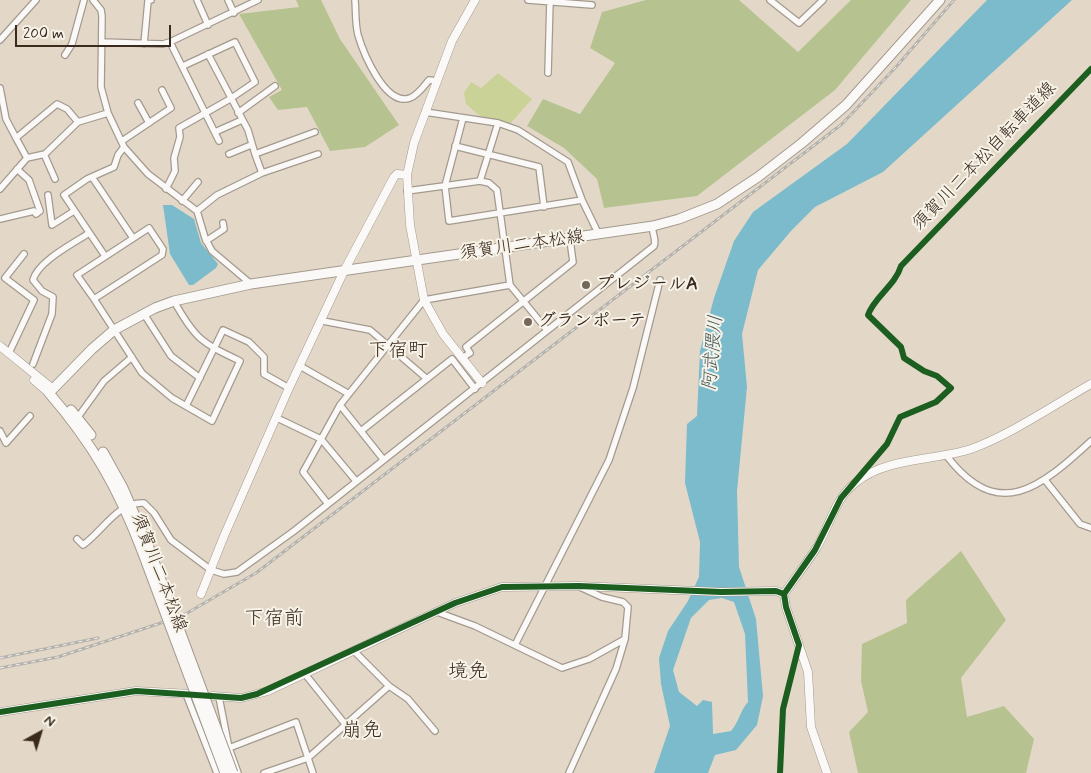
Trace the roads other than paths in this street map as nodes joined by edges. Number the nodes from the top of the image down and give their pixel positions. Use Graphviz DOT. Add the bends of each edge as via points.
graph roads {
  1 [pos="36,0"];
  2 [pos="84,0"];
  3 [pos="93,0"];
  4 [pos="151,0"];
  5 [pos="197,0"];
  6 [pos="228,0"];
  7 [pos="258,0"];
  8 [pos="355,0"];
  9 [pos="475,0"];
  10 [pos="528,0"];
  11 [pos="550,0"];
  12 [pos="770,0"];
  13 [pos="940,0"];
  14 [pos="819,1"];
  15 [pos="592,5"];
  16 [pos="234,13"];
  17 [pos="208,25"];
  18 [pos="1,39"];
  19 [pos="102,42"];
  20 [pos="170,42"];
  21 [pos="144,44"];
  22 [pos="208,54"];
  23 [pos="64,55"];
  24 [pos="183,66"];
  25 [pos="548,73"];
  26 [pos="438,81"];
  27 [pos="275,86"];
  28 [pos="0,88"];
  29 [pos="162,90"];
  30 [pos="230,99"];
  31 [pos="138,103"];
  32 [pos="206,112"];
  33 [pos="426,112"];
  34 [pos="108,113"];
  35 [pos="238,113"];
  36 [pos="463,118"];
  37 [pos="242,120"];
  38 [pos="78,122"];
  39 [pos="149,123"];
  40 [pos="498,123"];
  41 [pos="215,132"];
  42 [pos="315,132"];
  43 [pos="16,138"];
  44 [pos="219,141"];
  45 [pos="123,144"];
  46 [pos="251,145"];
  47 [pos="455,146"];
  48 [pos="44,154"];
  49 [pos="229,154"];
  50 [pos="255,154"];
  51 [pos="318,154"];
  52 [pos="489,155"];
  53 [pos="27,158"];
  54 [pos="17,169"];
  55 [pos="262,173"];
  56 [pos="406,175"];
  57 [pos="92,177"];
  58 [pos="55,179"];
  59 [pos="480,181"];
  60 [pos="198,182"];
  61 [pos="445,186"];
  62 [pos="0,189"];
  63 [pos="166,189"];
  64 [pos="407,191"];
  65 [pos="48,195"];
  66 [pos="582,200"];
  67 [pos="182,201"];
  68 [pos="544,207"];
  69 [pos="74,210"];
  70 [pos="197,211"];
  71 [pos="499,213"];
  72 [pos="0,219"];
  73 [pos="223,223"];
  74 [pos="653,226"];
  75 [pos="90,233"];
  76 [pos="598,235"];
  77 [pos="133,238"];
  78 [pos="206,240"];
  79 [pos="570,240"];
  80 [pos="506,249"];
  81 [pos="24,254"];
  82 [pos="105,256"];
  83 [pos="416,262"];
  84 [pos="344,271"];
  85 [pos="660,280"];
  86 [pos="251,284"];
  87 [pos="510,285"];
  88 [pos="94,299"];
  89 [pos="424,300"];
  90 [pos="174,302"];
  91 [pos="524,302"];
  92 [pos="144,314"];
  93 [pos="323,321"];
  94 [pos="114,330"];
  95 [pos="547,330"];
  96 [pos="389,345"];
  97 [pos="0,346"];
  98 [pos="213,348"];
  99 [pos="0,351"];
  100 [pos="9,353"];
  101 [pos="132,357"];
  102 [pos="462,358"];
  103 [pos="33,364"];
  104 [pos="300,366"];
  105 [pos="200,378"];
  106 [pos="426,378"];
  107 [pos="482,383"];
  108 [pos="1091,384"];
  109 [pos="290,388"];
  110 [pos="475,389"];
  111 [pos="51,391"];
  112 [pos="349,394"];
  113 [pos="340,405"];
  114 [pos="186,406"];
  115 [pos="30,416"];
  116 [pos="78,417"];
  117 [pos="276,418"];
  118 [pos="0,431"];
  119 [pos="361,431"];
  120 [pos="321,439"];
  121 [pos="1091,441"];
  122 [pos="946,455"];
  123 [pos="383,459"];
  124 [pos="1045,480"];
  125 [pos="356,481"];
  126 [pos="328,504"];
  127 [pos="128,506"];
  128 [pos="1091,528"];
  129 [pos="77,539"];
  130 [pos="146,549"];
  131 [pos="211,570"];
  132 [pos="546,586"];
  133 [pos="579,586"];
  134 [pos="201,594"];
  135 [pos="784,594"];
  136 [pos="437,612"];
  137 [pos="626,639"];
  138 [pos="515,645"];
  139 [pos="354,651"];
  140 [pos="305,674"];
  141 [pos="389,686"];
  142 [pos="188,694"];
  143 [pos="216,696"];
  144 [pos="0,712"];
  145 [pos="345,724"];
  146 [pos="435,731"];
  147 [pos="229,748"];
  148 [pos="308,758"];
  149 [pos="276,771"];
  150 [pos="217,773"];
  151 [pos="225,773"];
  152 [pos="233,773"];
  153 [pos="238,773"];
  154 [pos="264,773"];
  155 [pos="313,773"];
  156 [pos="569,773"];
  157 [pos="827,773"];
  1 -- 18 [label="street"];
  2 -- 23 [label="street" via="72,44"];
  3 -- 19 [label="street" via="101,10"];
  4 -- 21 [label="street" via="148,1"];
  5 -- 17 [label="street"];
  6 -- 16 [label="street"];
  7 -- 16 [label="street"];
  8 -- 26 [label="street" via="356,26 366,58 389,93 408,99 430,80"];
  9 -- 26 [label="street" via="459,26"];
  10 -- 11 [label="street"];
  11 -- 15 [label="street"];
  11 -- 25 [label="street"];
  12 -- 14 [label="street" via="799,23"];
  13 -- 74 [label="main road, 須賀川二本松線" via="846,105 802,143 717,204"];
  16 -- 17 [label="street"];
  17 -- 20 [label="street"];
  19 -- 21 [label="street"];
  19 -- 34 [label="street" via="101,87"];
  20 -- 21 [label="street"];
  20 -- 24 [label="street"];
  22 -- 24 [label="street"];
  22 -- 30 [label="street"];
  22 -- 30 [label="street" via="235,42 255,82"];
  24 -- 32 [label="street"];
  26 -- 33 [label="street"];
  27 -- 35 [label="street"];
  28 -- 43 [label="street" via="6,119"];
  29 -- 39 [label="street" via="171,108"];
  30 -- 32 [label="street"];
  30 -- 35 [label="street"];
  31 -- 39 [label="street"];
  32 -- 41 [label="street"];
  32 -- 63 [label="street" via="179,128 175,171"];
  33 -- 36 [label="street"];
  33 -- 56 [label="street"];
  34 -- 38 [label="street"];
  34 -- 45 [label="street"];
  35 -- 37 [label="street"];
  36 -- 40 [label="street"];
  36 -- 47 [label="street"];
  37 -- 41 [label="street"];
  37 -- 46 [label="street"];
  38 -- 43 [label="street" via="67,109 57,104"];
  38 -- 48 [label="street"];
  39 -- 45 [label="street"];
  40 -- 52 [label="street"];
  40 -- 66 [label="street" via="518,130 568,162"];
  41 -- 44 [label="street"];
  42 -- 50 [label="street"];
  43 -- 53 [label="street"];
  45 -- 57 [label="street" via="114,167"];
  45 -- 63 [label="street" via="148,174"];
  46 -- 49 [label="street"];
  46 -- 50 [label="street"];
  47 -- 52 [label="street"];
  47 -- 61 [label="street"];
  48 -- 53 [label="street"];
  48 -- 58 [label="street"];
  50 -- 55 [label="street"];
  51 -- 55 [label="street"];
  52 -- 59 [label="street"];
  52 -- 68 [label="street" via="539,168"];
  53 -- 54 [label="street"];
  54 -- 62 [label="street"];
  54 -- 72 [label="street" via="29,180 40,211"];
  55 -- 70 [label="street" via="217,195"];
  56 -- 64 [label="street"];
  56 -- 84 [label="street" via="394,177"];
  57 -- 69 [label="street" via="64,194"];
  57 -- 77 [label="street"];
  59 -- 61 [label="street"];
  59 -- 71 [label="street" via="497,190"];
  60 -- 67 [label="street"];
  61 -- 64 [label="street"];
  61 -- 71 [label="street" via="449,221"];
  63 -- 67 [label="street"];
  64 -- 83 [label="street"];
  65 -- 69 [label="street" via="52,225"];
  66 -- 68 [label="street"];
  66 -- 76 [label="street"];
  67 -- 70 [label="street"];
  68 -- 71 [label="street"];
  69 -- 75 [label="street"];
  70 -- 78 [label="street"];
  71 -- 80 [label="street"];
  73 -- 78 [label="street" via="224,229"];
  74 -- 76 [label="main road, 須賀川二本松線"];
  74 -- 95 [label="street" via="654,246"];
  75 -- 82 [label="street"];
  75 -- 103 [label="street" via="44,264 34,276 35,284 53,297 52,314"];
  76 -- 79 [label="main road, 須賀川二本松線"];
  77 -- 82 [label="street"];
  77 -- 88 [label="street" via="149,228 163,249 162,255"];
  78 -- 86 [label="street" via="212,251"];
  79 -- 80 [label="main road, 須賀川二本松線"];
  79 -- 91 [label="street" via="573,262"];
  80 -- 83 [label="main road, 須賀川二本松線"];
  80 -- 87 [label="street"];
  81 -- 100 [label="street" via="5,278 34,300"];
  82 -- 88 [label="street" via="77,275"];
  83 -- 84 [label="main road, 須賀川二本松線"];
  83 -- 89 [label="street"];
  84 -- 86 [label="main road, 須賀川二本松線"];
  84 -- 93 [label="street"];
  85 -- 132 [label="street" via="633,388 609,460"];
  86 -- 90 [label="main road, 須賀川二本松線"];
  87 -- 89 [label="street"];
  87 -- 91 [label="street"];
  88 -- 94 [label="street"];
  89 -- 96 [label="street"];
  89 -- 102 [label="street" via="443,334"];
  90 -- 92 [label="main road, 須賀川二本松線"];
  90 -- 98 [label="street" via="189,329"];
  91 -- 95 [label="street"];
  91 -- 102 [label="street" via="466,347 470,353"];
  92 -- 94 [label="main road, 須賀川二本松線"];
  92 -- 105 [label="street" via="171,356"];
  93 -- 96 [label="street" via="370,330"];
  93 -- 104 [label="street"];
  94 -- 101 [label="street"];
  94 -- 111 [label="main road, 須賀川二本松線"];
  95 -- 107 [label="street"];
  96 -- 106 [label="street"];
  96 -- 112 [label="street"];
  97 -- 100 [label="street"];
  98 -- 105 [label="street"];
  98 -- 109 [label="street" via="224,330 249,342 264,357 264,374"];
  98 -- 114 [label="street" via="240,361 212,421"];
  99 -- 111 [label="street"];
  100 -- 111 [label="street"];
  101 -- 114 [label="street" via="156,387"];
  101 -- 116 [label="street" via="104,381"];
  102 -- 107 [label="street"];
  104 -- 109 [label="street"];
  104 -- 112 [label="street"];
  105 -- 114 [label="street"];
  106 -- 110 [label="street" via="452,359"];
  106 -- 119 [label="street"];
  107 -- 110 [label="street"];
  108 -- 122 [label="street" via="988,442"];
  109 -- 117 [label="street"];
  110 -- 123 [label="street"];
  111 -- 116 [label="main road, 須賀川二本松線"];
  111 -- 127 [label="main road, 須賀川二本松線" via="103,464"];
  112 -- 113 [label="street"];
  113 -- 119 [label="street"];
  113 -- 120 [label="street"];
  115 -- 118 [label="street" via="6,443"];
  116 -- 127 [label="main road, 須賀川二本松線" via="108,461"];
  117 -- 120 [label="street"];
  117 -- 131 [label="street"];
  119 -- 123 [label="street"];
  120 -- 125 [label="street"];
  120 -- 126 [label="street" via="302,472"];
  121 -- 124 [label="street"];
  122 -- 124 [label="street" via="961,472 993,493 1018,492"];
  122 -- 135 [label="street" via="892,466 856,481 837,504 815,550"];
  123 -- 125 [label="street"];
  124 -- 128 [label="street" via="1080,524"];
  125 -- 126 [label="street"];
  126 -- 131 [label="street" via="237,572 224,574"];
  127 -- 129 [label="street" via="83,545"];
  127 -- 130 [label="main road, 須賀川二本松線"];
  127 -- 131 [label="street" via="144,503 171,540"];
  130 -- 151 [label="main road, 須賀川二本松線, bridge"];
  130 -- 152 [label="main road, 須賀川二本松線, bridge"];
  131 -- 134 [label="street"];
  132 -- 133 [label="street"];
  132 -- 136 [label="street" via="502,587"];
  132 -- 138 [label="street"];
  133 -- 135 [label="street" via="776,591"];
  133 -- 137 [label="street" via="627,604"];
  135 -- 157 [label="street" via="808,672 811,727"];
  136 -- 138 [label="street"];
  136 -- 139 [label="street"];
  137 -- 138 [label="street" via="589,660 562,668"];
  137 -- 156 [label="street" via="616,669"];
  139 -- 140 [label="street"];
  139 -- 141 [label="street"];
  140 -- 143 [label="street" via="241,698"];
  140 -- 145 [label="street"];
  141 -- 145 [label="street"];
  141 -- 146 [label="street" via="408,699"];
  142 -- 144 [label="street" via="136,691"];
  142 -- 150 [label="street"];
  143 -- 147 [label="street"];
  145 -- 148 [label="street"];
  147 -- 148 [label="street" via="296,722"];
  147 -- 153 [label="street"];
  148 -- 149 [label="street"];
  148 -- 155 [label="street"];
  149 -- 154 [label="street"];
}
